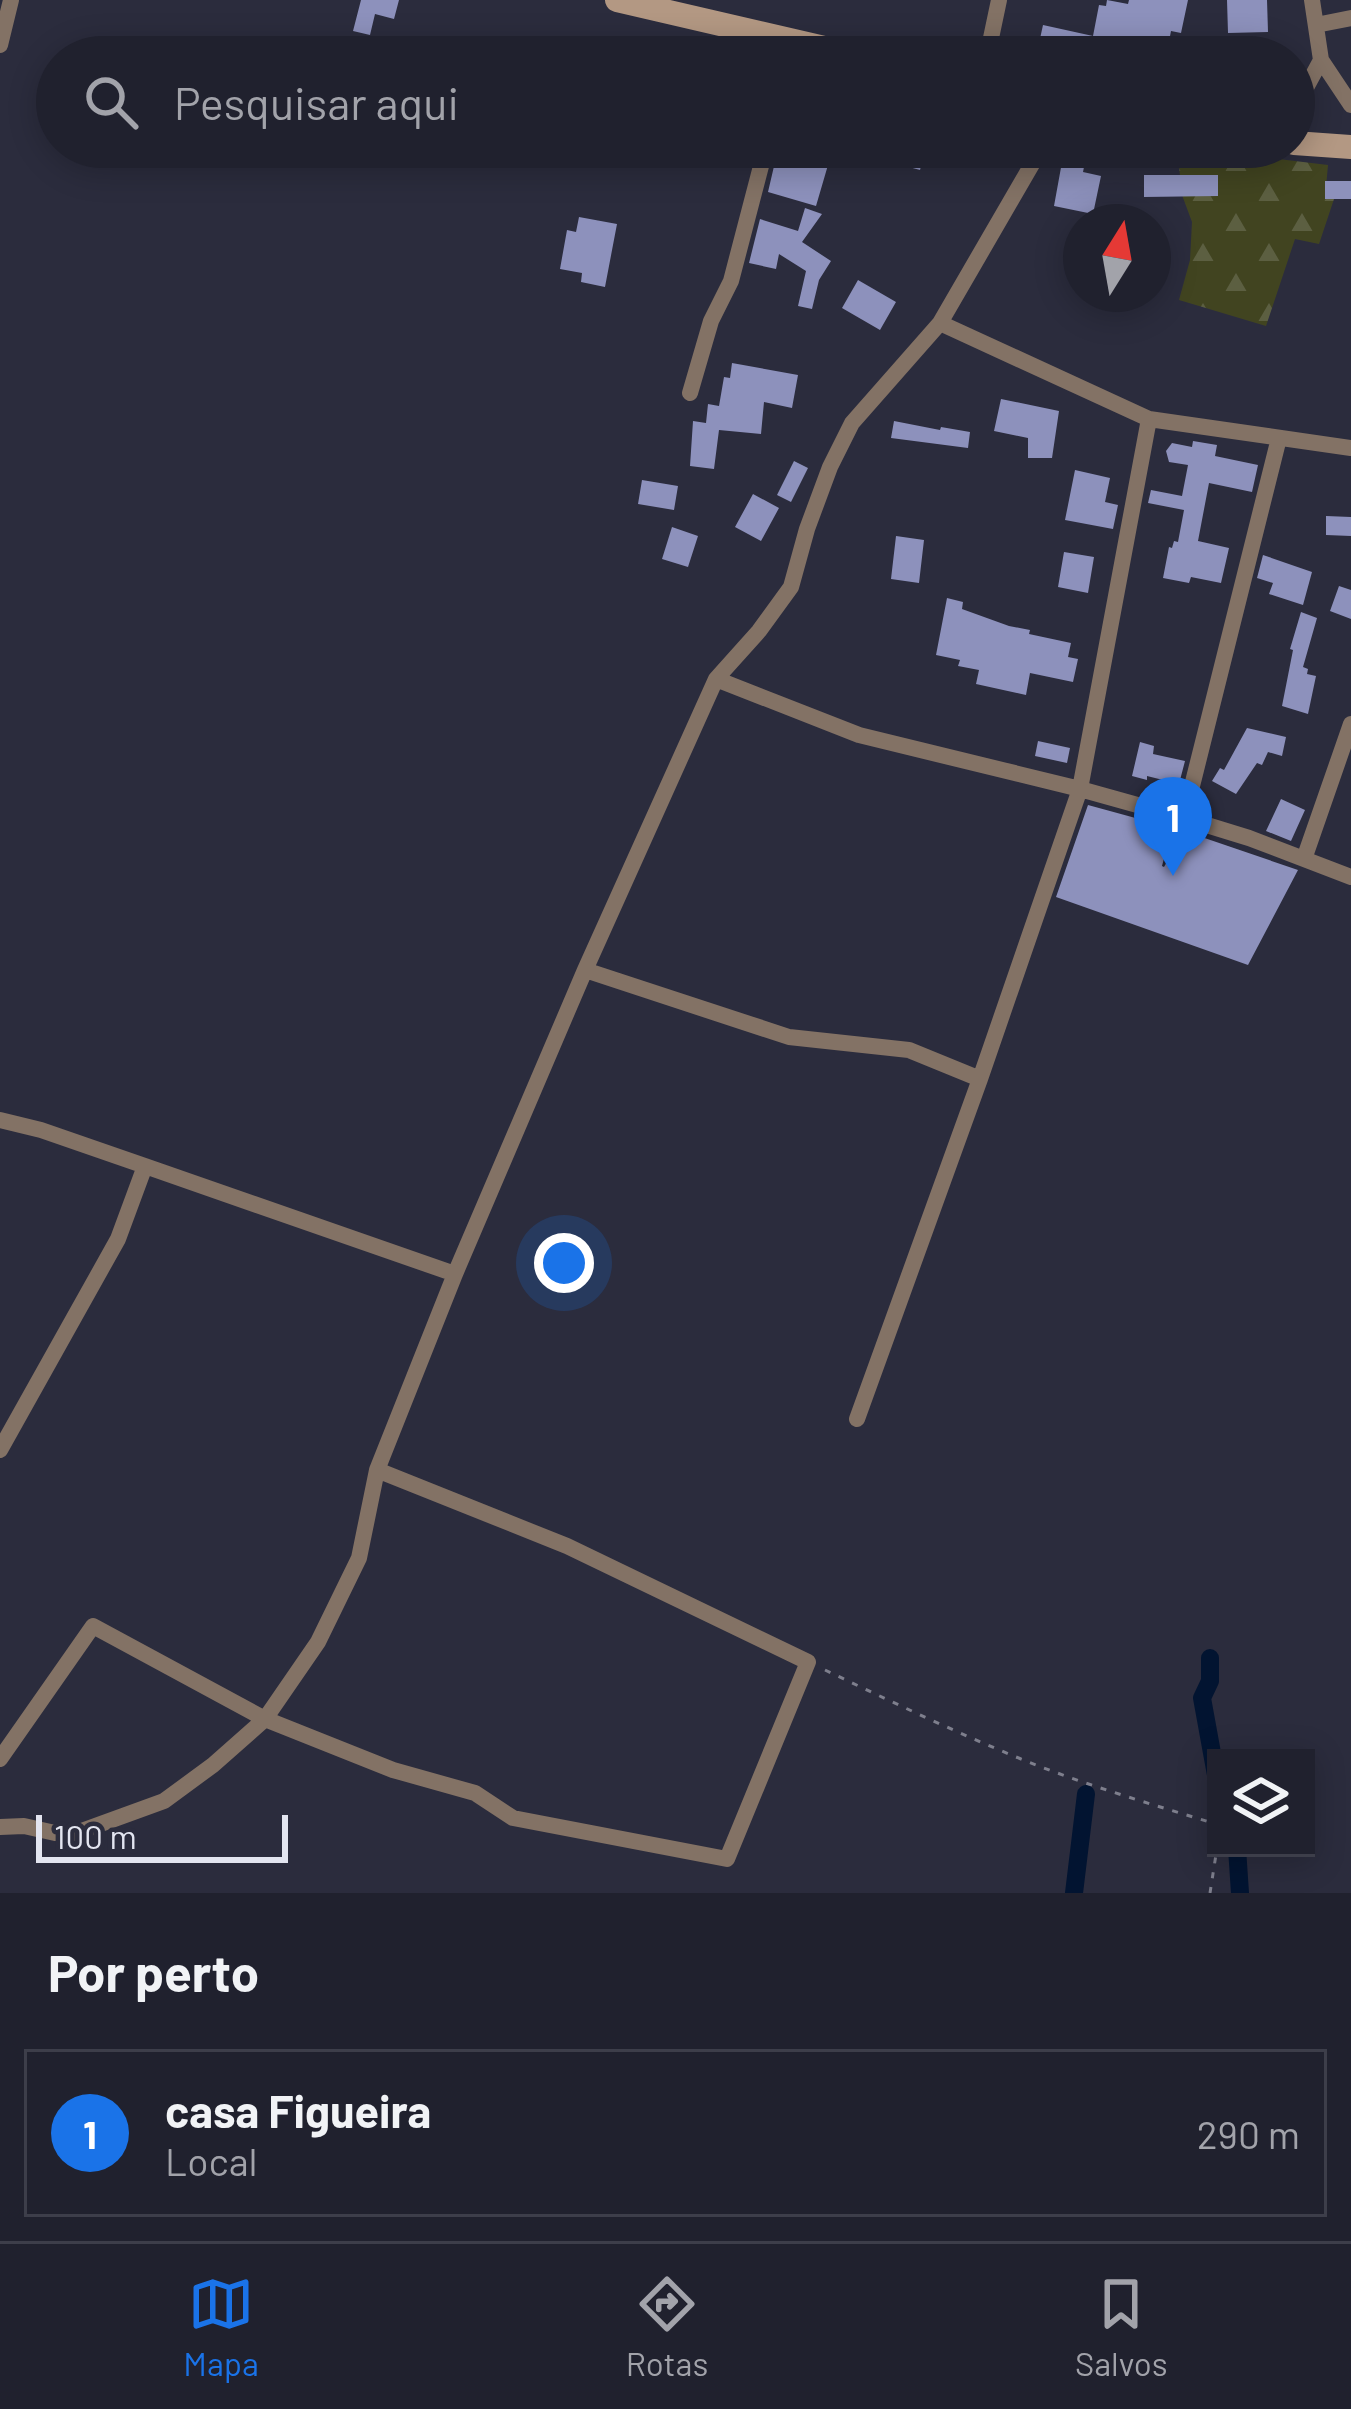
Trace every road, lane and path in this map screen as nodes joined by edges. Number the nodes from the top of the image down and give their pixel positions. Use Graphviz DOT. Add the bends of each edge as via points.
graph roads {
  1 [pos="11,0"];
  2 [pos="617,0"];
  3 [pos="999,0"];
  4 [pos="1312,0"];
  5 [pos="1351,18"];
  6 [pos="1316,25"];
  7 [pos="745,36"];
  8 [pos="991,36"];
  9 [pos="0,45"];
  10 [pos="1321,60"];
  11 [pos="1315,71"];
  12 [pos="1351,105"];
  13 [pos="1315,144"];
  14 [pos="1351,147"];
  15 [pos="761,168"];
  16 [pos="1030,168"];
  17 [pos="940,323"];
  18 [pos="689,393"];
  19 [pos="1149,418"];
  20 [pos="1279,438"];
  21 [pos="1351,448"];
  22 [pos="716,679"];
  23 [pos="1351,724"];
  24 [pos="1080,789"];
  25 [pos="1184,818"];
  26 [pos="1304,859"];
  27 [pos="1351,878"];
  28 [pos="585,970"];
  29 [pos="980,1079"];
  30 [pos="0,1120"];
  31 [pos="145,1166"];
  32 [pos="455,1274"];
  33 [pos="857,1418"];
  34 [pos="0,1450"];
  35 [pos="377,1470"];
  36 [pos="808,1662"];
  37 [pos="265,1719"];
  38 [pos="0,1760"];
  39 [pos="1207,1821"];
  40 [pos="0,1827"];
  41 [pos="1216,1857"];
  42 [pos="1210,1893"];
  1 -- 9 [label="street"];
  2 -- 7 [label="main road"];
  3 -- 8 [label="street"];
  4 -- 6 [label="street"];
  5 -- 6 [label="street"];
  6 -- 10 [label="street"];
  10 -- 11 [label="street"];
  10 -- 12 [label="street"];
  13 -- 14 [label="main road"];
  15 -- 18 [label="street" via="731,281"];
  16 -- 17 [label="street"];
  17 -- 19 [label="street"];
  17 -- 22 [label="street" via="852,423 791,587"];
  19 -- 20 [label="street"];
  19 -- 24 [label="street"];
  20 -- 21 [label="street"];
  20 -- 25 [label="street"];
  22 -- 24 [label="street" via="859,735"];
  22 -- 28 [label="street"];
  23 -- 26 [label="street"];
  24 -- 25 [label="street"];
  24 -- 29 [label="street"];
  25 -- 26 [label="street"];
  26 -- 27 [label="street"];
  28 -- 29 [label="street" via="789,1037 909,1050"];
  28 -- 32 [label="street"];
  29 -- 33 [label="street"];
  30 -- 31 [label="street"];
  31 -- 32 [label="street"];
  31 -- 34 [label="street" via="118,1239"];
  32 -- 35 [label="street"];
  35 -- 36 [label="street" via="567,1546"];
  35 -- 37 [label="street" via="359,1558 318,1642"];
  36 -- 37 [label="street" via="727,1859 513,1818 475,1793"];
  36 -- 39 [label="path" via="1024,1760"];
  37 -- 38 [label="street" via="93,1626"];
  37 -- 40 [label="street" via="164,1801 76,1832"];
  41 -- 42 [label="path"];
}
